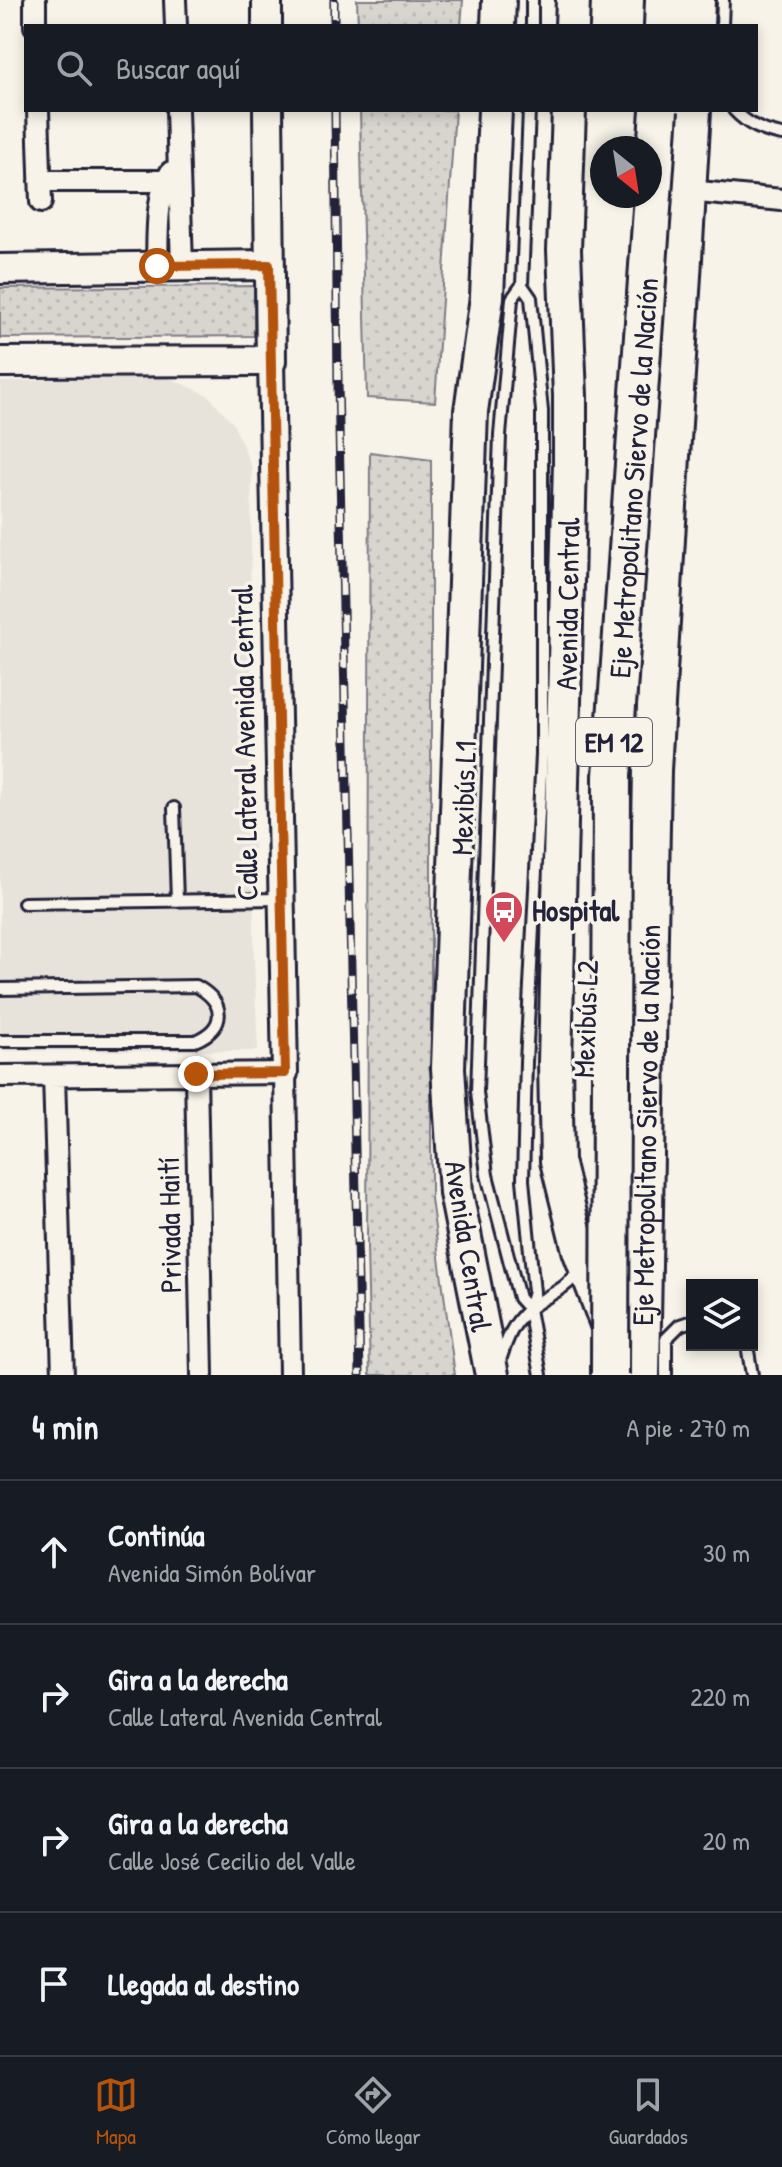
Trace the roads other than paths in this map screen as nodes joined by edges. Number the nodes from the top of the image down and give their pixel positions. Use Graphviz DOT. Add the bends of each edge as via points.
graph roads {
  1 [pos="35,0"];
  2 [pos="175,0"];
  3 [pos="267,0"];
  4 [pos="499,0"];
  5 [pos="532,0"];
  6 [pos="573,0"];
  7 [pos="664,0"];
  8 [pos="696,0"];
  9 [pos="723,0"];
  10 [pos="35,24"];
  11 [pos="176,24"];
  12 [pos="267,24"];
  13 [pos="498,24"];
  14 [pos="532,24"];
  15 [pos="572,24"];
  16 [pos="663,24"];
  17 [pos="695,24"];
  18 [pos="722,24"];
  19 [pos="38,112"];
  20 [pos="177,112"];
  21 [pos="268,112"];
  22 [pos="495,112"];
  23 [pos="529,112"];
  24 [pos="569,112"];
  25 [pos="659,112"];
  26 [pos="692,112"];
  27 [pos="736,112"];
  28 [pos="782,135"];
  29 [pos="174,175"];
  30 [pos="40,181"];
  31 [pos="699,192"];
  32 [pos="782,200"];
  33 [pos="41,202"];
  34 [pos="643,208"];
  35 [pos="269,265"];
  36 [pos="169,266"];
  37 [pos="0,269"];
  38 [pos="522,285"];
  39 [pos="271,361"];
  40 [pos="0,362"];
  41 [pos="174,808"];
  42 [pos="282,899"];
  43 [pos="177,901"];
  44 [pos="24,903"];
  45 [pos="0,989"];
  46 [pos="0,1041"];
  47 [pos="285,1073"];
  48 [pos="196,1074"];
  49 [pos="0,1076"];
  50 [pos="54,1076"];
  51 [pos="599,1173"];
  52 [pos="587,1252"];
  53 [pos="529,1309"];
  54 [pos="686,1323"];
  55 [pos="748,1351"];
  56 [pos="63,1375"];
  57 [pos="202,1375"];
  58 [pos="290,1375"];
  59 [pos="494,1375"];
  60 [pos="541,1375"];
  61 [pos="610,1375"];
  62 [pos="626,1375"];
  63 [pos="641,1375"];
  64 [pos="666,1375"];
  65 [pos="752,1375"];
  1 -- 10 [label="street"];
  2 -- 11 [label="street"];
  3 -- 12 [label="main road"];
  4 -- 13 [label="highway"];
  5 -- 14 [label="lane"];
  6 -- 15 [label="highway"];
  7 -- 16 [label="highway"];
  8 -- 17 [label="highway"];
  9 -- 18 [label="lane"];
  19 -- 30 [label="street"];
  20 -- 29 [label="street"];
  21 -- 35 [label="main road, Calle Lateral Avenida Central"];
  22 -- 59 [label="highway, Avenida Central" via="487,297 471,411 448,1068 456,1193"];
  23 -- 38 [label="lane, Mexibús L1"];
  24 -- 52 [label="highway, Avenida Central" via="564,250 570,462 555,1062 557,1161"];
  25 -- 61 [label="highway, Eje Metropolitano Siervo de la Nación / EM 12, bridge" via="612,776"];
  26 -- 63 [label="highway, Eje Metropolitano Siervo de la Nación / EM 12" via="652,770"];
  27 -- 28 [label="lane" via="763,131"];
  29 -- 30 [label="street"];
  29 -- 36 [label="street"];
  30 -- 33 [label="street"];
  31 -- 32 [label="street"];
  34 -- 51 [label="lane, Mexibús L2"];
  35 -- 36 [label="main road"];
  35 -- 39 [label="main road, Calle Lateral Avenida Central"];
  36 -- 37 [label="main road"];
  38 -- 53 [label="lane, Mexibús L1" via="531,298 542,411 542,755 523,1180 534,1292"];
  38 -- 53 [label="lane, Mexibús L1" via="512,299 500,435 477,1092 487,1175 519,1298"];
  39 -- 40 [label="main road"];
  39 -- 42 [label="street, Calle Lateral Avenida Central"];
  41 -- 43 [label="lane"];
  42 -- 43 [label="lane"];
  42 -- 47 [label="street, Calle Lateral Avenida Central"];
  43 -- 44 [label="lane"];
  45 -- 46 [label="lane" via="196,986 216,1001 218,1015 208,1035 195,1041"];
  47 -- 48 [label="street"];
  47 -- 58 [label="street, Calle Lateral Avenida Central"];
  48 -- 50 [label="street"];
  48 -- 57 [label="street, Privada Haití"];
  49 -- 50 [label="street"];
  50 -- 56 [label="street"];
  52 -- 53 [label="lane" via="575,1276"];
  52 -- 62 [label="highway, Avenida Central"];
  53 -- 59 [label="lane" via="511,1330"];
  53 -- 60 [label="lane, Mexibús L1"];
  54 -- 64 [label="lane" via="666,1339"];
  55 -- 65 [label="lane"];
}
